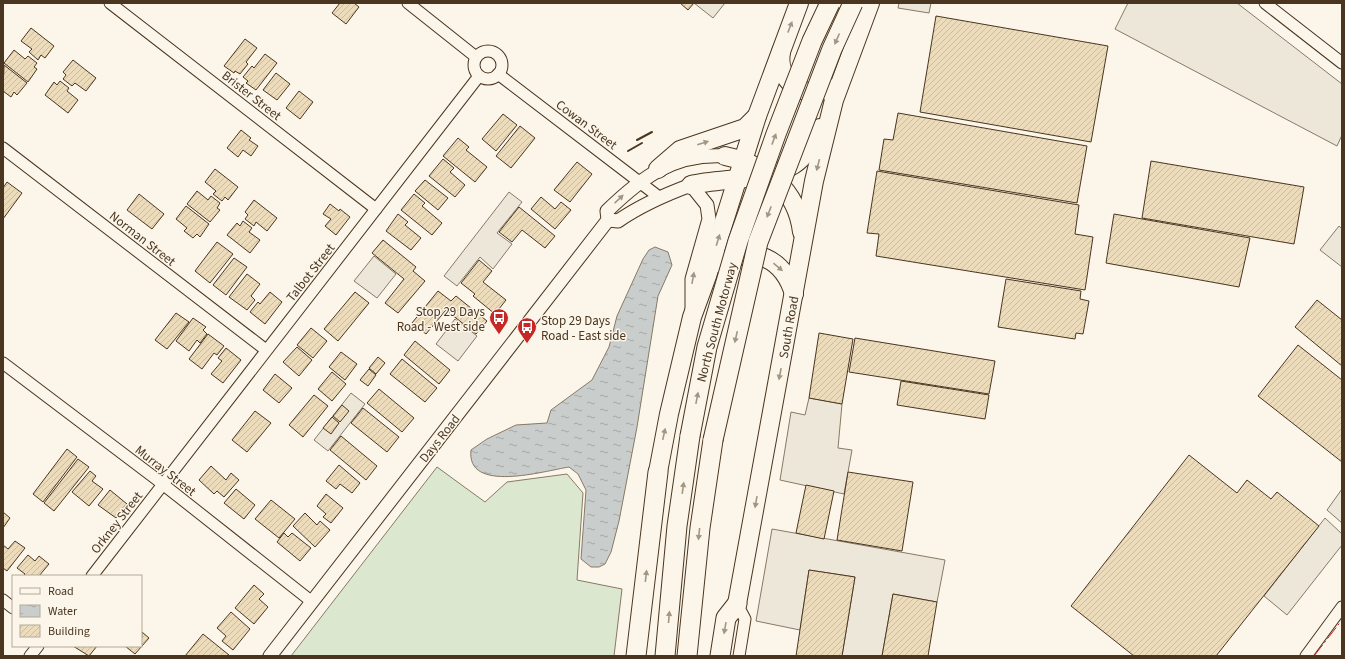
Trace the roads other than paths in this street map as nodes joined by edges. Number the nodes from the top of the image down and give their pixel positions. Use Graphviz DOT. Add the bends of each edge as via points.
graph roads {
  1 [pos="110,3"];
  2 [pos="408,3"];
  3 [pos="799,3"];
  4 [pos="830,3"];
  5 [pos="853,3"];
  6 [pos="870,3"];
  7 [pos="1265,3"];
  8 [pos="781,49"];
  9 [pos="476,57"];
  10 [pos="1342,62"];
  11 [pos="498,74"];
  12 [pos="478,76"];
  13 [pos="843,76"];
  14 [pos="834,100"];
  15 [pos="757,116"];
  16 [pos="3,148"];
  17 [pos="725,156"];
  18 [pos="743,160"];
  19 [pos="658,169"];
  20 [pos="769,175"];
  21 [pos="738,178"];
  22 [pos="640,182"];
  23 [pos="690,185"];
  24 [pos="659,197"];
  25 [pos="376,209"];
  26 [pos="608,220"];
  27 [pos="707,276"];
  28 [pos="794,294"];
  29 [pos="692,317"];
  30 [pos="266,350"];
  31 [pos="4,367"];
  32 [pos="658,472"];
  33 [pos="163,484"];
  34 [pos="93,575"];
  35 [pos="3,600"];
  36 [pos="311,601"];
  37 [pos="737,604"];
  38 [pos="12,607"];
  39 [pos="1342,607"];
  40 [pos="37,647"];
  41 [pos="30,656"];
  42 [pos="270,656"];
  43 [pos="636,656"];
  44 [pos="665,656"];
  45 [pos="687,656"];
  46 [pos="720,656"];
  47 [pos="739,656"];
  48 [pos="1306,656"];
  1 -- 25 [label="street, Brister Street"];
  2 -- 9 [label="street"];
  8 -- 3 [label="highway, one-way"];
  44 -- 4 [label="highway, North South Motorway, one-way, bridge" via="677,526 690,436 707,347 738,241 776,134 812,41"];
  5 -- 45 [label="highway, North South Motorway, one-way, bridge" via="832,49 758,242 712,440"];
  6 -- 13 [label="highway, South Road"];
  7 -- 10 [label="street"];
  8 -- 13 [label="highway" via="782,71 796,88 817,93 828,89"];
  8 -- 15 [label="highway"];
  9 -- 11 [label="street" via="488,51 500,57 502,66"];
  9 -- 12 [label="street" via="474,65"];
  11 -- 12 [label="street" via="486,79"];
  11 -- 22 [label="street, Cowan Street"];
  12 -- 25 [label="street, Talbot Street"];
  13 -- 14 [label="highway, South Road"];
  14 -- 20 [label="highway" via="802,158 793,166"];
  14 -- 28 [label="highway, South Road, one-way" via="814,181"];
  15 -- 18 [label="highway"];
  19 -- 15 [label="highway, one-way" via="680,150 745,128"];
  16 -- 30 [label="street, Norman Street"];
  17 -- 18 [label="highway"];
  17 -- 19 [label="street, Days Road" via="698,158"];
  18 -- 20 [label="highway"];
  18 -- 21 [label="highway"];
  19 -- 22 [label="street, Days Road"];
  20 -- 21 [label="highway"];
  20 -- 28 [label="highway" via="785,188 802,227 803,241"];
  21 -- 23 [label="highway"];
  27 -- 21 [label="highway, one-way"];
  22 -- 24 [label="street, Cowan Street"];
  26 -- 22 [label="street, Days Road, one-way" via="607,211"];
  23 -- 24 [label="street"];
  29 -- 23 [label="street, one-way" via="692,279 709,219 707,205"];
  24 -- 26 [label="street" via="636,208 618,221"];
  25 -- 30 [label="street, Talbot Street"];
  26 -- 36 [label="street, Days Road"];
  27 -- 28 [label="highway, one-way" via="732,258 752,255 768,259 781,268 790,280"];
  27 -- 29 [label="highway"];
  28 -- 37 [label="highway, South Road, one-way"];
  32 -- 29 [label="highway, one-way"];
  30 -- 33 [label="street, Talbot Street"];
  31 -- 33 [label="street, Murray Street"];
  43 -- 32 [label="highway, one-way"];
  33 -- 34 [label="street, Orkney Street"];
  33 -- 36 [label="street, Murray Street"];
  35 -- 38 [label="street"];
  36 -- 42 [label="street, Days Road"];
  37 -- 46 [label="highway, one-way" via="726,618"];
  37 -- 47 [label="street" via="745,619"];
  39 -- 48 [label="street"];
  40 -- 41 [label="street"];
}
